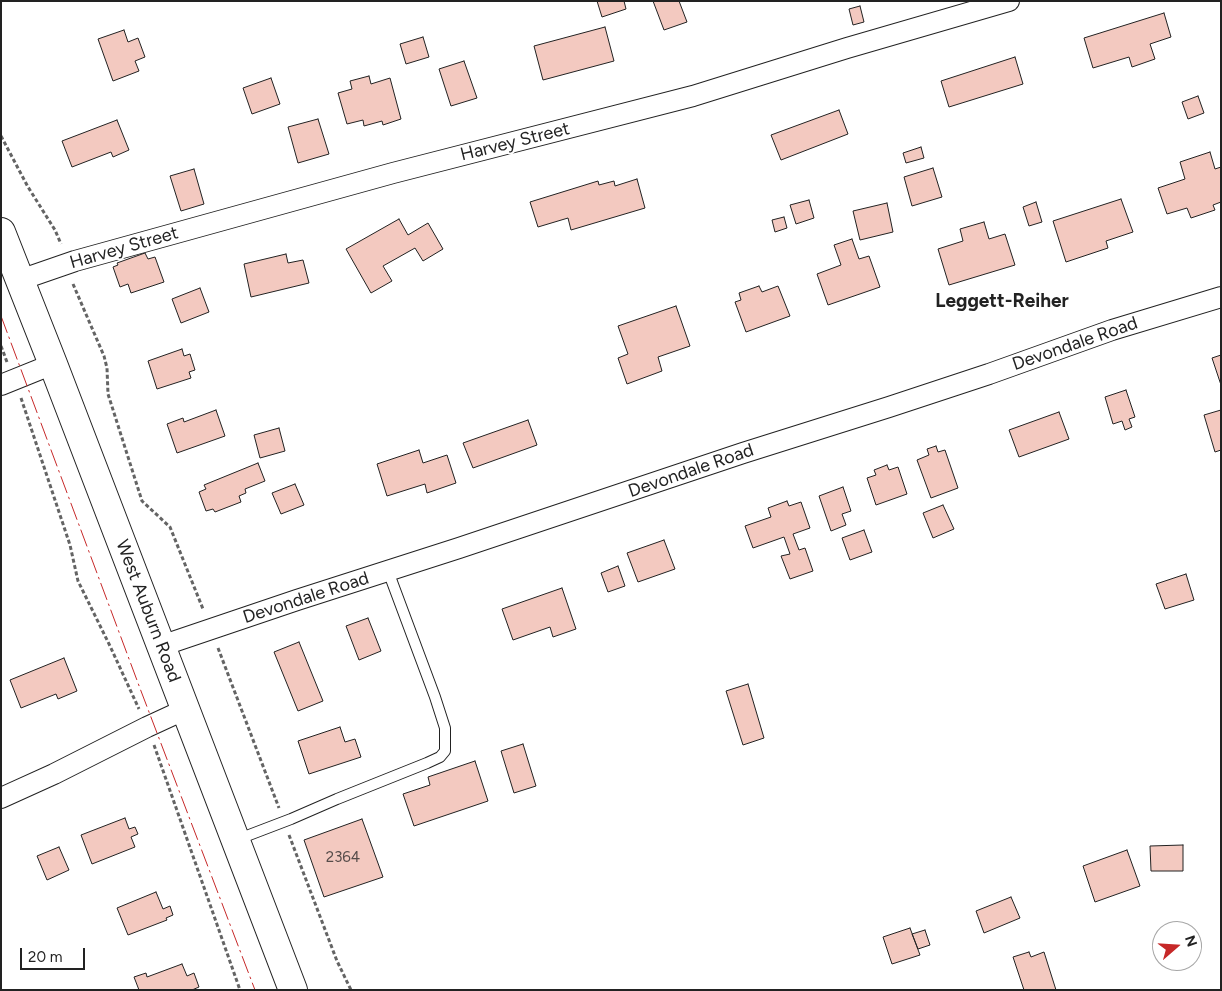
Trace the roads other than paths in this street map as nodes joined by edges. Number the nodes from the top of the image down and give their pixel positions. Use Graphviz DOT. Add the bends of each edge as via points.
graph roads {
  1 [pos="1009,1"];
  2 [pos="1,232"];
  3 [pos="20,280"];
  4 [pos="1221,297"];
  5 [pos="53,364"];
  6 [pos="8,382"];
  7 [pos="388,571"];
  8 [pos="161,646"];
  9 [pos="186,710"];
  10 [pos="1,798"];
  11 [pos="236,840"];
  12 [pos="293,990"];
  1 -- 3 [label="street, Harvey Street" via="693,96 393,173"];
  2 -- 3 [label="main road, West Auburn Road"];
  3 -- 5 [label="main road, West Auburn Road"];
  4 -- 7 [label="street, Devondale Road" via="1112,330 989,374 743,452"];
  5 -- 6 [label="street"];
  5 -- 8 [label="main road, West Auburn Road"];
  7 -- 8 [label="street, Devondale Road"];
  7 -- 11 [label="lane" via="435,697 445,728 446,750 427,763"];
  8 -- 9 [label="main road, West Auburn Road"];
  9 -- 10 [label="street"];
  9 -- 11 [label="main road, West Auburn Road"];
  11 -- 12 [label="main road, West Auburn Road"];
}
